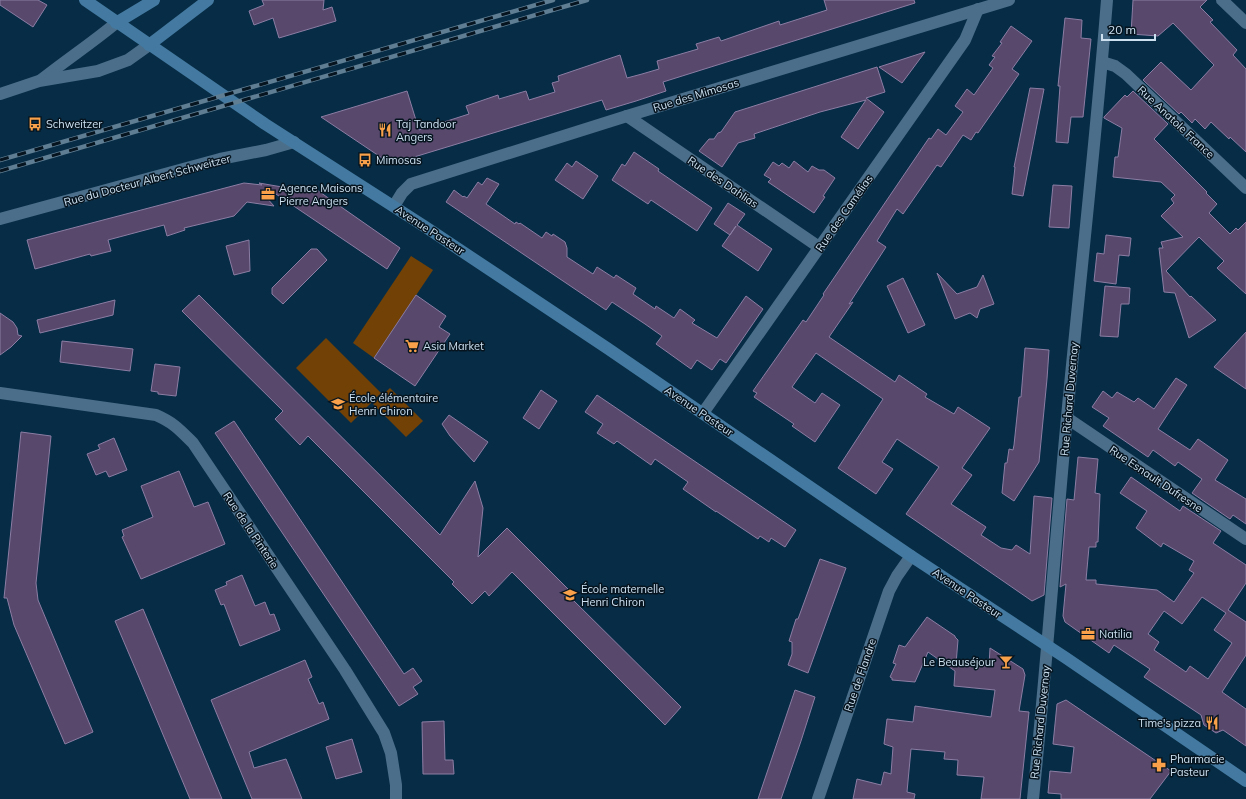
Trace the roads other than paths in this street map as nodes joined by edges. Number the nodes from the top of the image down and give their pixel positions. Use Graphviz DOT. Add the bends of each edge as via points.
graph roads {
  1 [pos="84,0"];
  2 [pos="154,0"];
  3 [pos="208,0"];
  4 [pos="1009,0"];
  5 [pos="1107,0"];
  6 [pos="1222,0"];
  7 [pos="978,9"];
  8 [pos="116,23"];
  9 [pos="1246,23"];
  10 [pos="149,45"];
  11 [pos="1102,62"];
  12 [pos="39,81"];
  13 [pos="0,94"];
  14 [pos="627,116"];
  15 [pos="294,142"];
  16 [pos="1246,188"];
  17 [pos="394,206"];
  18 [pos="0,219"];
  19 [pos="819,247"];
  20 [pos="0,393"];
  21 [pos="703,413"];
  22 [pos="1067,418"];
  23 [pos="1246,539"];
  24 [pos="912,556"];
  25 [pos="1047,646"];
  26 [pos="1246,781"];
  27 [pos="396,799"];
  28 [pos="818,799"];
  29 [pos="1033,799"];
  1 -- 8 [label="main road, Avenue Pasteur"];
  2 -- 8 [label="main road"];
  3 -- 10 [label="main road"];
  4 -- 7 [label="street, Rue des Mimosas"];
  5 -- 11 [label="street, Rue Richard Duvernay"];
  6 -- 9 [label="street"];
  7 -- 14 [label="street, Rue des Mimosas"];
  7 -- 19 [label="street, Rue des Camélias" via="965,40"];
  8 -- 10 [label="main road, Avenue Pasteur"];
  8 -- 12 [label="street"];
  10 -- 12 [label="street" via="128,60 98,71"];
  10 -- 15 [label="main road, Avenue Pasteur"];
  11 -- 16 [label="street, Rue Anatole France" via="1115,66 1126,74"];
  11 -- 22 [label="street, Rue Richard Duvernay"];
  12 -- 13 [label="street"];
  14 -- 17 [label="street, Rue des Mimosas" via="410,184"];
  14 -- 19 [label="street, Rue des Dahlias"];
  15 -- 17 [label="main road, Avenue Pasteur"];
  15 -- 18 [label="street, Rue du Docteur Albert Schweitzer" via="220,159"];
  17 -- 21 [label="main road, Avenue Pasteur"];
  19 -- 21 [label="street, Rue des Camélias"];
  20 -- 27 [label="street, Rue de la Pinterie" via="156,415 172,422 179,429 192,443 345,670 384,733 391,753"];
  21 -- 24 [label="main road, Avenue Pasteur"];
  22 -- 23 [label="street, Rue Esnault Dufresne"];
  22 -- 25 [label="street, Rue Richard Duvernay"];
  24 -- 25 [label="main road, Avenue Pasteur"];
  24 -- 28 [label="street, Rue de Flandre" via="889,591"];
  25 -- 26 [label="main road, Avenue Pasteur"];
  25 -- 29 [label="street, Rue Richard Duvernay"];
}
